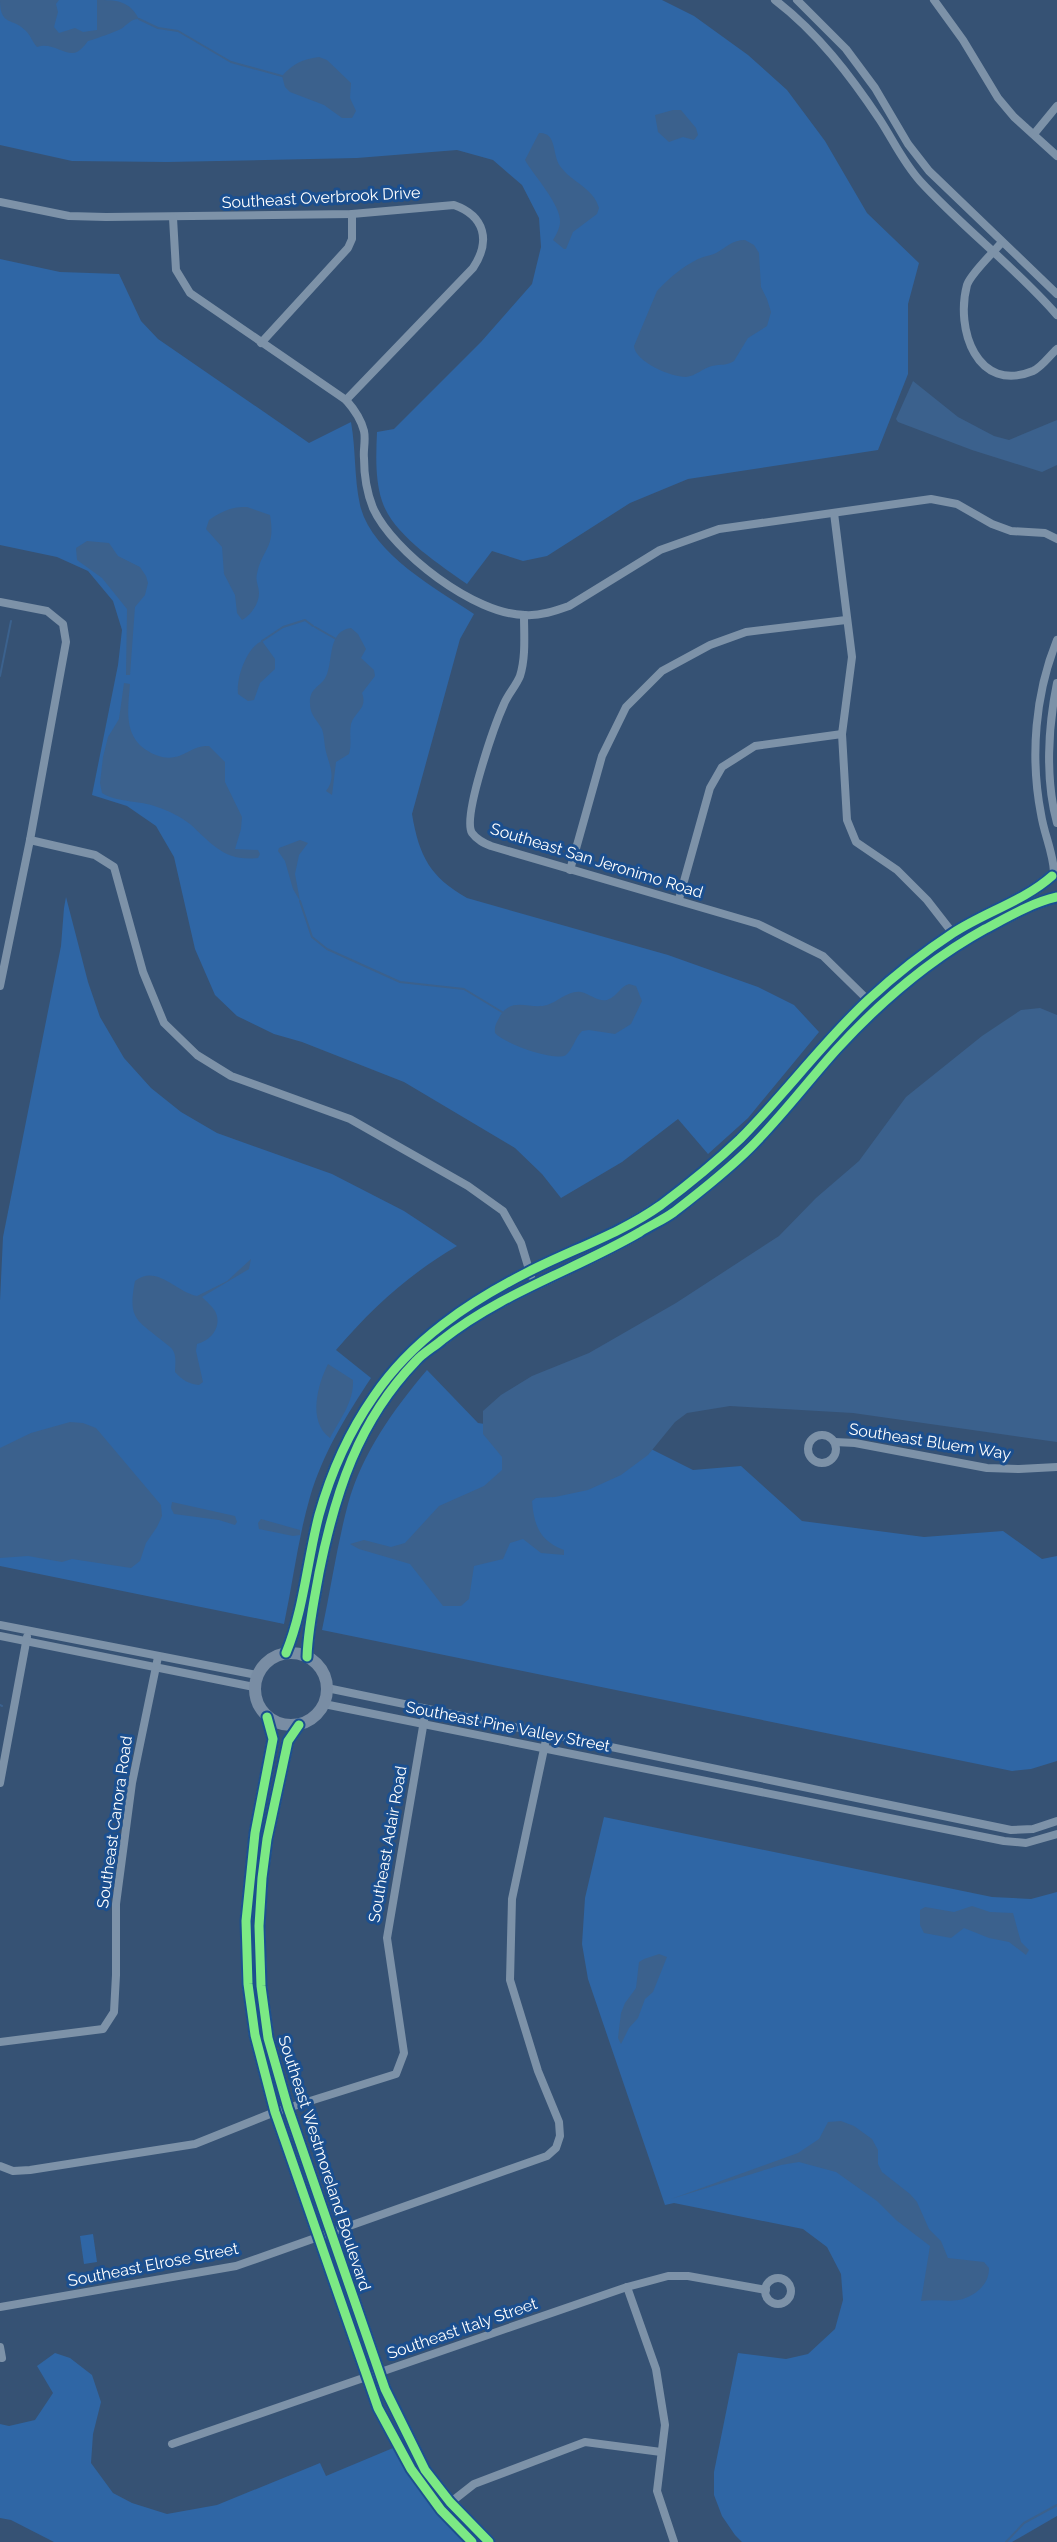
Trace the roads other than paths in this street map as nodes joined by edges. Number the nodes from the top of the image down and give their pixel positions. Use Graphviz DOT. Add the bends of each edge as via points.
graph roads {
  1 [pos="775,0"];
  2 [pos="934,0"];
  3 [pos="803,1"];
  4 [pos="794,15"];
  5 [pos="875,88"];
  6 [pos="864,96"];
  7 [pos="1057,106"];
  8 [pos="1034,134"];
  9 [pos="1057,156"];
  10 [pos="930,171"];
  11 [pos="919,180"];
  12 [pos="0,202"];
  13 [pos="352,214"];
  14 [pos="173,218"];
  15 [pos="1002,242"];
  16 [pos="993,252"];
  17 [pos="1057,294"];
  18 [pos="1057,315"];
  19 [pos="261,343"];
  20 [pos="1057,349"];
  21 [pos="346,400"];
  22 [pos="834,513"];
  23 [pos="1057,539"];
  24 [pos="0,602"];
  25 [pos="524,615"];
  26 [pos="846,620"];
  27 [pos="1057,640"];
  28 [pos="1053,662"];
  29 [pos="1057,682"];
  30 [pos="1037,730"];
  31 [pos="842,734"];
  32 [pos="1050,737"];
  33 [pos="1054,808"];
  34 [pos="1040,811"];
  35 [pos="1057,823"];
  36 [pos="30,840"];
  37 [pos="570,870"];
  38 [pos="1055,873"];
  39 [pos="1057,895"];
  40 [pos="679,899"];
  41 [pos="957,938"];
  42 [pos="0,986"];
  43 [pos="872,1004"];
  44 [pos="530,1271"];
  45 [pos="535,1285"];
  46 [pos="835,1442"];
  47 [pos="1057,1467"];
  48 [pos="0,1625"];
  49 [pos="29,1631"];
  50 [pos="0,1636"];
  51 [pos="27,1642"];
  52 [pos="286,1653"];
  53 [pos="158,1657"];
  54 [pos="307,1657"];
  55 [pos="155,1668"];
  56 [pos="256,1681"];
  57 [pos="327,1688"];
  58 [pos="324,1704"];
  59 [pos="426,1709"];
  60 [pos="267,1717"];
  61 [pos="423,1724"];
  62 [pos="299,1725"];
  63 [pos="547,1734"];
  64 [pos="544,1748"];
  65 [pos="689,1764"];
  66 [pos="686,1777"];
  67 [pos="0,1783"];
  68 [pos="827,1792"];
  69 [pos="825,1805"];
  70 [pos="969,1821"];
  71 [pos="1057,1821"];
  72 [pos="256,1825"];
  73 [pos="270,1827"];
  74 [pos="969,1834"];
  75 [pos="1057,1834"];
  76 [pos="255,1990"];
  77 [pos="0,2042"];
  78 [pos="288,2108"];
  79 [pos="275,2112"];
  80 [pos="0,2166"];
  81 [pos="325,2234"];
  82 [pos="627,2288"];
  83 [pos="766,2290"];
  84 [pos="0,2307"];
  85 [pos="0,2347"];
  86 [pos="2,2358"];
  87 [pos="373,2375"];
  88 [pos="172,2444"];
  89 [pos="661,2452"];
  90 [pos="446,2506"];
  91 [pos="472,2542"];
  92 [pos="489,2542"];
  93 [pos="674,2542"];
  1 -- 4 [label="street"];
  2 -- 8 [label="street" via="998,98"];
  3 -- 4 [label="street"];
  3 -- 5 [label="street"];
  4 -- 6 [label="street"];
  5 -- 6 [label="street"];
  5 -- 10 [label="street" via="908,144"];
  6 -- 11 [label="street"];
  7 -- 8 [label="street"];
  8 -- 9 [label="street"];
  10 -- 11 [label="street"];
  10 -- 15 [label="street"];
  11 -- 16 [label="street"];
  12 -- 14 [label="street, Southeast Overbrook Drive" via="69,216"];
  13 -- 14 [label="street, Southeast Overbrook Drive"];
  13 -- 19 [label="street" via="348,248"];
  13 -- 21 [label="street, Southeast Overbrook Drive" via="454,205 469,211 479,222 483,238 481,256 473,268"];
  14 -- 19 [label="street" via="176,270 190,293"];
  15 -- 16 [label="street"];
  15 -- 17 [label="street"];
  16 -- 18 [label="street"];
  16 -- 20 [label="street" via="968,283 963,318 966,340 984,367 1006,377 1035,370"];
  19 -- 21 [label="street"];
  21 -- 25 [label="street" via="365,433 366,483 373,506 399,547 473,600 498,611"];
  22 -- 23 [label="street" via="931,499 957,504 1011,531 1045,533"];
  22 -- 25 [label="street" via="719,529 660,550 569,606"];
  22 -- 26 [label="street"];
  24 -- 36 [label="street" via="47,611 63,624 66,642"];
  25 -- 37 [label="street, Southeast San Jeronimo Road" via="523,662 489,746 470,813 471,832 491,846"];
  26 -- 31 [label="street" via="852,657"];
  26 -- 37 [label="street" via="746,632 710,645 662,671 626,706 602,756"];
  27 -- 28 [label="street"];
  28 -- 30 [label="street" via="1043,682"];
  29 -- 32 [label="street"];
  30 -- 32 [label="street"];
  30 -- 34 [label="street"];
  31 -- 40 [label="street" via="755,746 722,767 710,788"];
  31 -- 41 [label="street" via="847,820 856,842 897,870"];
  32 -- 33 [label="street"];
  33 -- 34 [label="street"];
  33 -- 35 [label="street"];
  34 -- 38 [label="street"];
  36 -- 42 [label="street"];
  36 -- 44 [label="street" via="95,855 114,867 142,972 164,1023 197,1055 231,1076 350,1119 468,1186 502,1211 521,1243"];
  37 -- 40 [label="street, Southeast San Jeronimo Road"];
  38 -- 39 [label="street" via="1052,884"];
  38 -- 41 [label="street" via="1039,888"];
  39 -- 41 [label="street"];
  40 -- 43 [label="street, Southeast San Jeronimo Road" via="758,924 823,956"];
  41 -- 43 [label="street" via="921,971"];
  43 -- 44 [label="street" via="828,1041 739,1139 660,1205 595,1243"];
  43 -- 45 [label="street" via="751,1147 672,1213 605,1252"];
  44 -- 45 [label="street"];
  44 -- 52 [label="street" via="453,1316 408,1354 374,1395 346,1441 330,1479 296,1627"];
  45 -- 54 [label="street" via="490,1306 416,1360 355,1449 330,1519 308,1632"];
  46 -- 47 [label="street, Southeast Bluem Way" via="987,1468"];
  48 -- 49 [label="street"];
  49 -- 51 [label="street"];
  49 -- 53 [label="street"];
  50 -- 51 [label="street"];
  51 -- 55 [label="street"];
  51 -- 67 [label="street"];
  52 -- 54 [label="street"];
  52 -- 56 [label="street" via="264,1664"];
  53 -- 55 [label="street, Southeast Canora Road"];
  53 -- 56 [label="street"];
  54 -- 57 [label="street" via="321,1670"];
  55 -- 56 [label="street"];
  55 -- 77 [label="street, Southeast Canora Road" via="132,1783 116,1904 114,2012 104,2029"];
  56 -- 60 [label="street" via="255,1698"];
  57 -- 58 [label="street"];
  57 -- 59 [label="street, Southeast Pine Valley Street"];
  58 -- 61 [label="street, Southeast Pine Valley Street"];
  58 -- 62 [label="street" via="310,1720"];
  59 -- 61 [label="street, Southeast Adair Road"];
  59 -- 63 [label="street, Southeast Pine Valley Street"];
  60 -- 62 [label="street" via="277,1723"];
  60 -- 72 [label="street, Southeast Westmoreland Boulevard" via="273,1738"];
  61 -- 64 [label="street, Southeast Pine Valley Street"];
  61 -- 78 [label="street, Southeast Adair Road" via="387,1938 404,2053 396,2074"];
  62 -- 73 [label="street, Southeast Westmoreland Boulevard" via="288,1741"];
  63 -- 64 [label="street"];
  63 -- 65 [label="street, Southeast Pine Valley Street"];
  64 -- 66 [label="street, Southeast Pine Valley Street"];
  64 -- 81 [label="street, Southeast Elrose Street" via="512,1899 510,1980 538,2071 559,2122 556,2148 547,2156"];
  65 -- 66 [label="street"];
  65 -- 68 [label="street, Southeast Pine Valley Street"];
  66 -- 69 [label="street, Southeast Pine Valley Street"];
  68 -- 69 [label="street"];
  68 -- 70 [label="street, Southeast Pine Valley Street"];
  69 -- 74 [label="street, Southeast Pine Valley Street"];
  70 -- 71 [label="street, Southeast Pine Valley Street" via="1011,1830 1034,1829"];
  70 -- 74 [label="street"];
  72 -- 73 [label="street"];
  72 -- 76 [label="street, Southeast Westmoreland Boulevard" via="246,1922"];
  73 -- 76 [label="street, Southeast Westmoreland Boulevard" via="262,1878"];
  74 -- 75 [label="street, Southeast Pine Valley Street" via="1016,1843"];
  76 -- 78 [label="street, Southeast Westmoreland Boulevard"];
  76 -- 79 [label="street, Southeast Westmoreland Boulevard" via="255,2035"];
  78 -- 79 [label="street, Southeast Adair Road"];
  78 -- 81 [label="street, Southeast Westmoreland Boulevard"];
  79 -- 80 [label="street, Southeast Adair Road" via="195,2144 30,2170 13,2171"];
  79 -- 81 [label="street, Southeast Westmoreland Boulevard"];
  81 -- 84 [label="street, Southeast Elrose Street" via="236,2266"];
  81 -- 87 [label="street, Southeast Westmoreland Boulevard"];
  82 -- 83 [label="street, Southeast Italy Street" via="668,2276 688,2276"];
  82 -- 87 [label="street, Southeast Italy Street"];
  82 -- 89 [label="street" via="656,2369 665,2425"];
  85 -- 86 [label="street"];
  87 -- 88 [label="street, Southeast Italy Street"];
  87 -- 90 [label="street, Southeast Westmoreland Boulevard" via="378,2408 401,2452"];
  89 -- 90 [label="street" via="585,2442 474,2484"];
  89 -- 93 [label="street" via="657,2491"];
  90 -- 91 [label="street, Southeast Westmoreland Boulevard"];
  90 -- 92 [label="street, Southeast Westmoreland Boulevard"];
}
